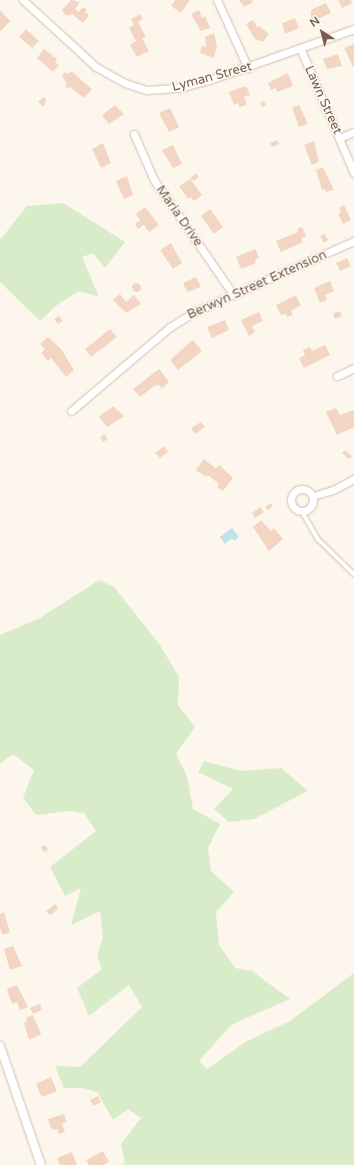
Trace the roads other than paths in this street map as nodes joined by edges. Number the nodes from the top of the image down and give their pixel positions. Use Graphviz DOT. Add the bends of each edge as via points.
graph roads {
  1 [pos="23,0"];
  2 [pos="217,0"];
  3 [pos="354,30"];
  4 [pos="301,50"];
  5 [pos="248,68"];
  6 [pos="354,132"];
  7 [pos="134,134"];
  8 [pos="339,138"];
  9 [pos="354,173"];
  10 [pos="354,241"];
  11 [pos="233,294"];
  12 [pos="354,368"];
  13 [pos="337,376"];
  14 [pos="71,411"];
  15 [pos="354,479"];
  16 [pos="313,496"];
  17 [pos="302,511"];
  18 [pos="354,574"];
  19 [pos="0,1046"];
  20 [pos="41,1165"];
  1 -- 5 [label="street, Lyman Street" via="96,67 118,80 140,88 180,88"];
  2 -- 5 [label="street"];
  3 -- 4 [label="street, Lyman Street"];
  4 -- 5 [label="street, Lyman Street"];
  4 -- 8 [label="street, Lawn Street"];
  6 -- 8 [label="street"];
  7 -- 11 [label="street, Maria Drive" via="158,186"];
  8 -- 9 [label="street, Lawn Street"];
  10 -- 11 [label="street, Berwyn Street Extension"];
  11 -- 14 [label="street, Berwyn Street Extension" via="192,313 170,327"];
  12 -- 13 [label="street"];
  15 -- 16 [label="street" via="333,490"];
  16 -- 17 [label="street" via="312,507"];
  16 -- 17 [label="street" via="302,488 293,494 292,505"];
  17 -- 18 [label="lane" via="318,539"];
  19 -- 20 [label="street"];
}
